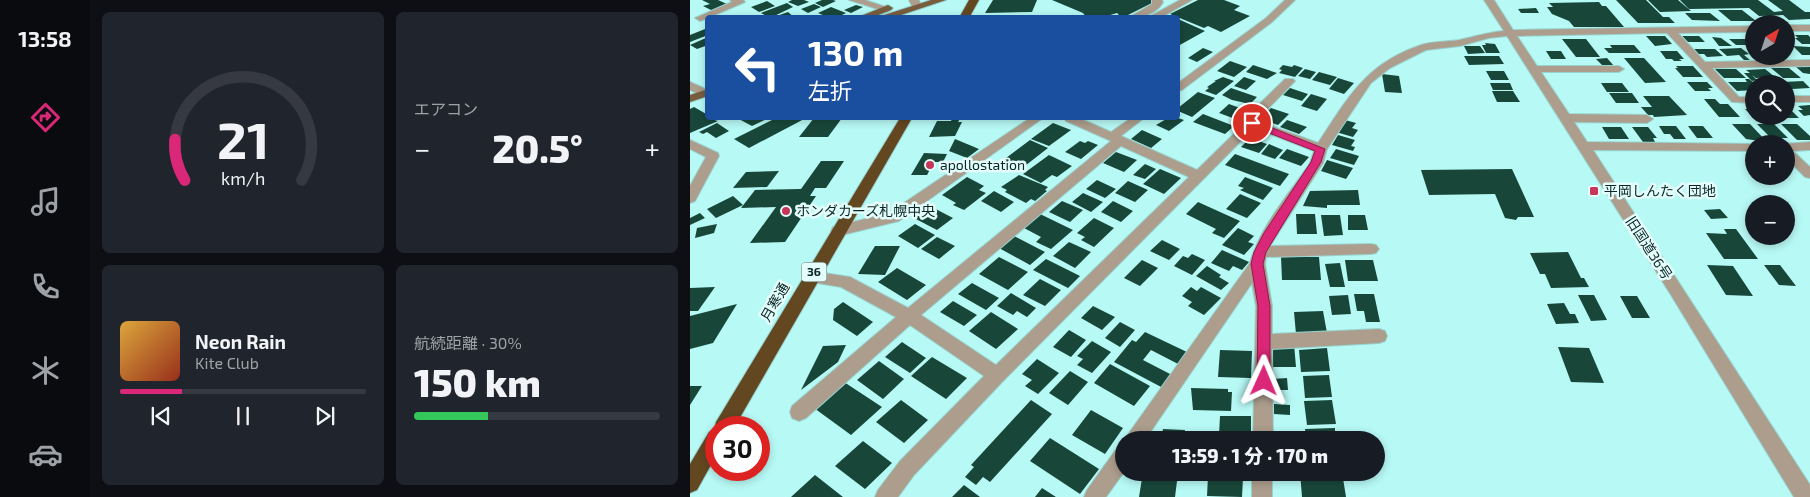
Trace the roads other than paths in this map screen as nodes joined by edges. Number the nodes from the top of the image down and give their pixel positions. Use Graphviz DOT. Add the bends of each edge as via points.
graph roads {
  1 [pos="735,0"];
  2 [pos="854,0"];
  3 [pos="941,0"];
  4 [pos="974,0"];
  5 [pos="1157,0"];
  6 [pos="1187,0"];
  7 [pos="1290,0"];
  8 [pos="1489,0"];
  9 [pos="915,2"];
  10 [pos="886,9"];
  11 [pos="690,14"];
  12 [pos="714,15"];
  13 [pos="869,15"];
  14 [pos="887,15"];
  15 [pos="966,15"];
  16 [pos="1138,15"];
  17 [pos="1158,15"];
  18 [pos="704,20"];
  19 [pos="1795,28"];
  20 [pos="1810,28"];
  21 [pos="1745,29"];
  22 [pos="1669,30"];
  23 [pos="1510,32"];
  24 [pos="1810,63"];
  25 [pos="1702,65"];
  26 [pos="1534,69"];
  27 [pos="1618,69"];
  28 [pos="1289,81"];
  29 [pos="1180,87"];
  30 [pos="699,89"];
  31 [pos="1810,98"];
  32 [pos="1795,99"];
  33 [pos="690,100"];
  34 [pos="1745,100"];
  35 [pos="1565,118"];
  36 [pos="1647,119"];
  37 [pos="905,120"];
  38 [pos="1034,120"];
  39 [pos="1074,120"];
  40 [pos="1136,120"];
  41 [pos="1252,123"];
  42 [pos="1115,139"];
  43 [pos="690,144"];
  44 [pos="1584,146"];
  45 [pos="1810,146"];
  46 [pos="1745,147"];
  47 [pos="1795,147"];
  48 [pos="1320,149"];
  49 [pos="1795,160"];
  50 [pos="1810,174"];
  51 [pos="1199,176"];
  52 [pos="690,198"];
  53 [pos="838,231"];
  54 [pos="1372,249"];
  55 [pos="1258,258"];
  56 [pos="811,277"];
  57 [pos="909,316"];
  58 [pos="1379,336"];
  59 [pos="1264,342"];
  60 [pos="997,375"];
  61 [pos="799,412"];
  62 [pos="729,416"];
  63 [pos="1140,431"];
  64 [pos="1263,431"];
  65 [pos="705,457"];
  66 [pos="1115,468"];
  67 [pos="1262,481"];
  68 [pos="690,483"];
  69 [pos="885,497"];
  70 [pos="1094,497"];
  71 [pos="1262,497"];
  72 [pos="1806,497"];
  1 -- 12 [label="street" via="740,2"];
  2 -- 10 [label="street"];
  3 -- 9 [label="main road"];
  4 -- 15 [label="highway"];
  5 -- 16 [label="street" via="1156,6"];
  6 -- 17 [label="street"];
  7 -- 29 [label="street" via="1269,20"];
  8 -- 23 [label="street, 旧国道36号"];
  9 -- 10 [label="main road"];
  9 -- 14 [label="main road"];
  10 -- 13 [label="main road"];
  11 -- 18 [label="street"];
  19 -- 20 [label="street"];
  21 -- 22 [label="street"];
  22 -- 23 [label="street"];
  22 -- 25 [label="street"];
  23 -- 26 [label="street, 旧国道36号"];
  23 -- 48 [label="street" via="1424,47 1386,66 1367,81"];
  24 -- 25 [label="street"];
  25 -- 34 [label="street" via="1736,100"];
  26 -- 27 [label="street"];
  26 -- 35 [label="street, 旧国道36号"];
  28 -- 41 [label="street" via="1252,118"];
  30 -- 33 [label="main road"];
  31 -- 32 [label="street"];
  35 -- 36 [label="street"];
  35 -- 44 [label="street, 旧国道36号"];
  37 -- 53 [label="highway, 月寒通 / 36"];
  38 -- 53 [label="street" via="894,217"];
  39 -- 42 [label="street"];
  40 -- 42 [label="street"];
  41 -- 48 [label="street"];
  41 -- 51 [label="street"];
  42 -- 51 [label="street"];
  42 -- 57 [label="street"];
  43 -- 52 [label="street" via="713,156"];
  44 -- 46 [label="street"];
  44 -- 72 [label="street, 旧国道36号"];
  45 -- 47 [label="street"];
  48 -- 55 [label="street" via="1316,162 1268,236"];
  49 -- 50 [label="street"];
  51 -- 60 [label="street"];
  53 -- 56 [label="highway, 月寒通 / 36"];
  54 -- 55 [label="street"];
  55 -- 59 [label="street" via="1264,306"];
  55 -- 63 [label="street"];
  56 -- 57 [label="street" via="844,281"];
  56 -- 62 [label="highway, 月寒通 / 36"];
  57 -- 60 [label="street"];
  57 -- 61 [label="street"];
  58 -- 59 [label="street"];
  59 -- 64 [label="street"];
  60 -- 69 [label="street" via="907,468"];
  65 -- 68 [label="highway"];
  66 -- 70 [label="street"];
  67 -- 71 [label="street"];
}
